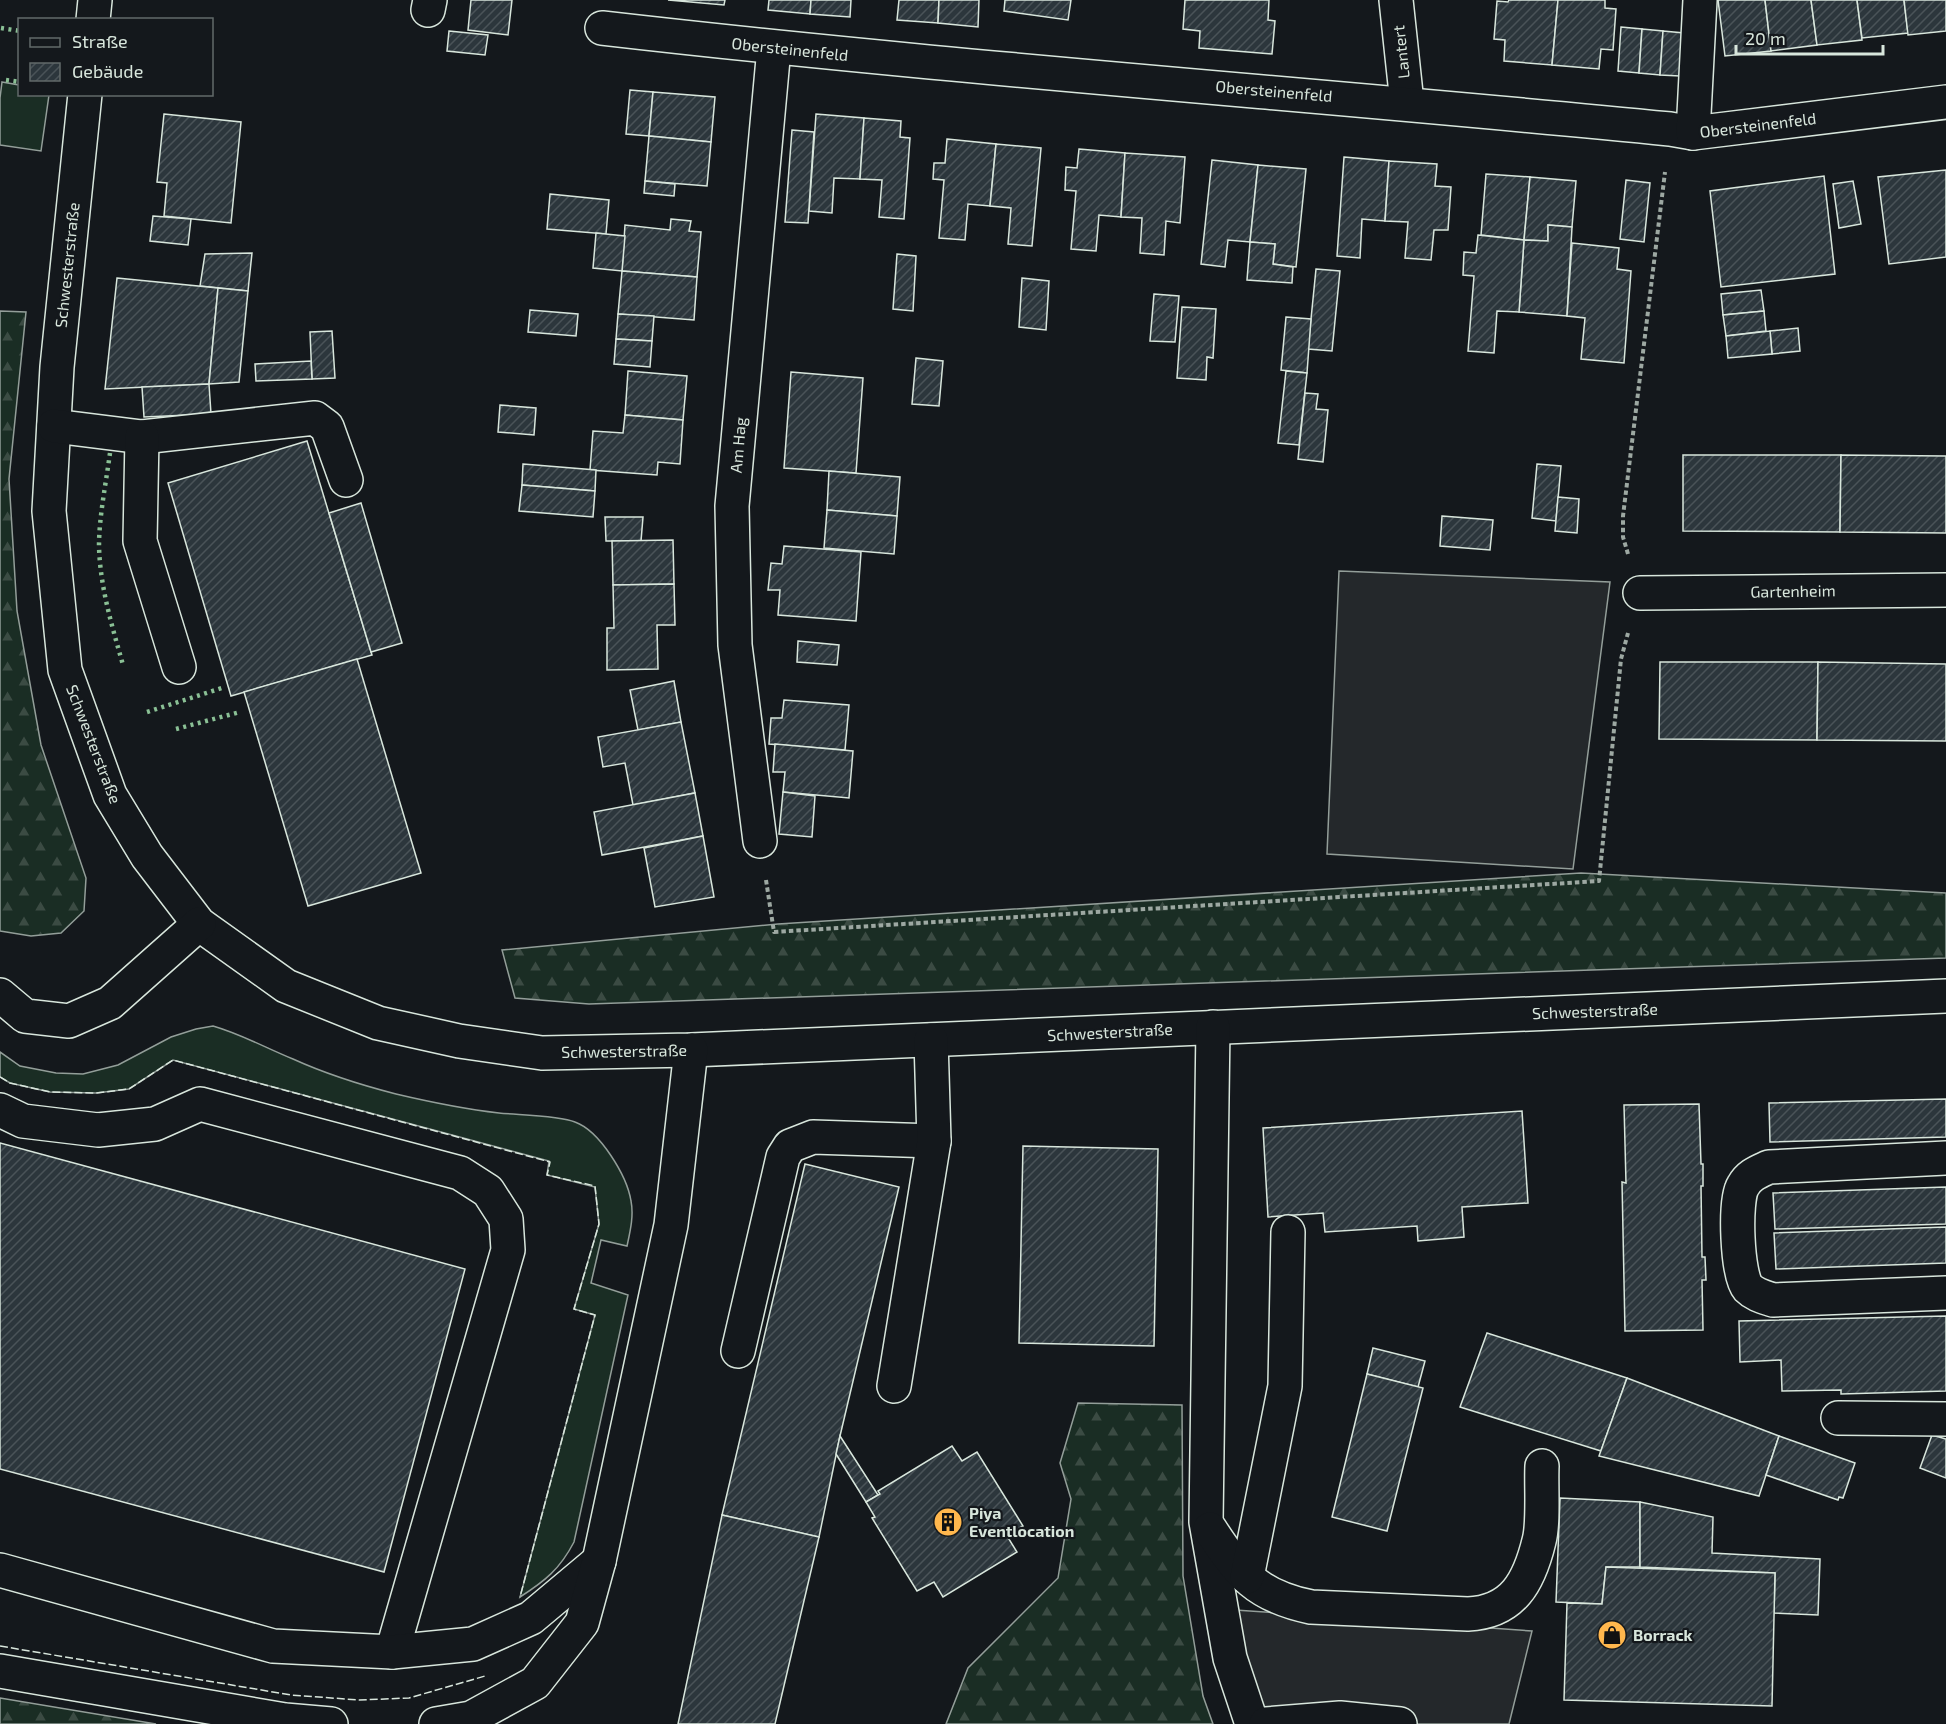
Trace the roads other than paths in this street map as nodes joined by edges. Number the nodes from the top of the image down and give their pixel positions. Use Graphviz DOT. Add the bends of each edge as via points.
graph roads {
  1 [pos="94,0"];
  2 [pos="1396,0"];
  3 [pos="1700,0"];
  4 [pos="93,18"];
  5 [pos="602,28"];
  6 [pos="774,48"];
  7 [pos="85,96"];
  8 [pos="1946,102"];
  9 [pos="1407,103"];
  10 [pos="1682,131"];
  11 [pos="54,426"];
  12 [pos="142,437"];
  13 [pos="346,480"];
  14 [pos="1946,590"];
  15 [pos="1640,593"];
  16 [pos="180,667"];
  17 [pos="760,841"];
  18 [pos="199,924"];
  19 [pos="0,995"];
  20 [pos="1946,996"];
  21 [pos="1212,1027"];
  22 [pos="931,1040"];
  23 [pos="691,1050"];
  24 [pos="0,1110"];
  25 [pos="934,1141"];
  26 [pos="1946,1158"];
  27 [pos="1288,1232"];
  28 [pos="1946,1293"];
  29 [pos="738,1351"];
  30 [pos="894,1386"];
  31 [pos="1838,1418"];
  32 [pos="1946,1419"];
  33 [pos="1542,1466"];
  34 [pos="1206,1522"];
  35 [pos="599,1561"];
  36 [pos="0,1570"];
  37 [pos="1247,1578"];
  38 [pos="392,1652"];
  39 [pos="0,1671"];
  40 [pos="331,1724"];
  41 [pos="436,1724"];
  42 [pos="1252,1724"];
  43 [pos="1266,1724"];
  44 [pos="1400,1724"];
  1 -- 4 [label="street"];
  2 -- 9 [label="street, Lantert"];
  3 -- 10 [label="street"];
  5 -- 6 [label="street, Obersteinenfeld"];
  6 -- 9 [label="street, Obersteinenfeld"];
  6 -- 17 [label="street, Am Hag" via="732,506 735,645"];
  7 -- 11 [label="street, Schwesterstraße"];
  8 -- 10 [label="street, Obersteinenfeld"];
  9 -- 10 [label="street, Obersteinenfeld"];
  11 -- 12 [label="street"];
  11 -- 18 [label="street, Schwesterstraße" via="49,511 65,670 110,795 147,856"];
  12 -- 13 [label="street" via="315,418 327,427"];
  12 -- 16 [label="street" via="140,541"];
  14 -- 15 [label="street, Gartenheim"];
  18 -- 19 [label="street" via="110,1003 69,1021 25,1016"];
  18 -- 23 [label="street, Schwesterstraße" via="286,986 378,1023 459,1041 542,1053"];
  20 -- 21 [label="street, Schwesterstraße"];
  21 -- 22 [label="street, Schwesterstraße"];
  21 -- 34 [label="street"];
  22 -- 23 [label="street, Schwesterstraße"];
  22 -- 25 [label="street"];
  23 -- 35 [label="street" via="671,1225"];
  24 -- 38 [label="street" via="23,1121 98,1130 155,1124 200,1104 460,1173 488,1191 506,1219 508,1250"];
  25 -- 29 [label="street" via="813,1137 790,1146 783,1156"];
  25 -- 30 [label="street"];
  26 -- 28 [label="street" via="1769,1167 1752,1174 1742,1187 1738,1204 1741,1273 1747,1287 1760,1296 1773,1300"];
  27 -- 37 [label="street" via="1285,1386"];
  31 -- 32 [label="street"];
  33 -- 37 [label="street" via="1540,1539 1526,1578 1509,1602 1486,1613 1311,1607 1268,1594"];
  34 -- 37 [label="street"];
  34 -- 42 [label="street" via="1230,1658"];
  35 -- 38 [label="street" via="531,1618 473,1644"];
  35 -- 41 [label="street" via="582,1623 535,1683 471,1718"];
  36 -- 38 [label="street" via="273,1646"];
  39 -- 40 [label="street" via="285,1720"];
  43 -- 44 [label="street" via="1340,1718"];
}
